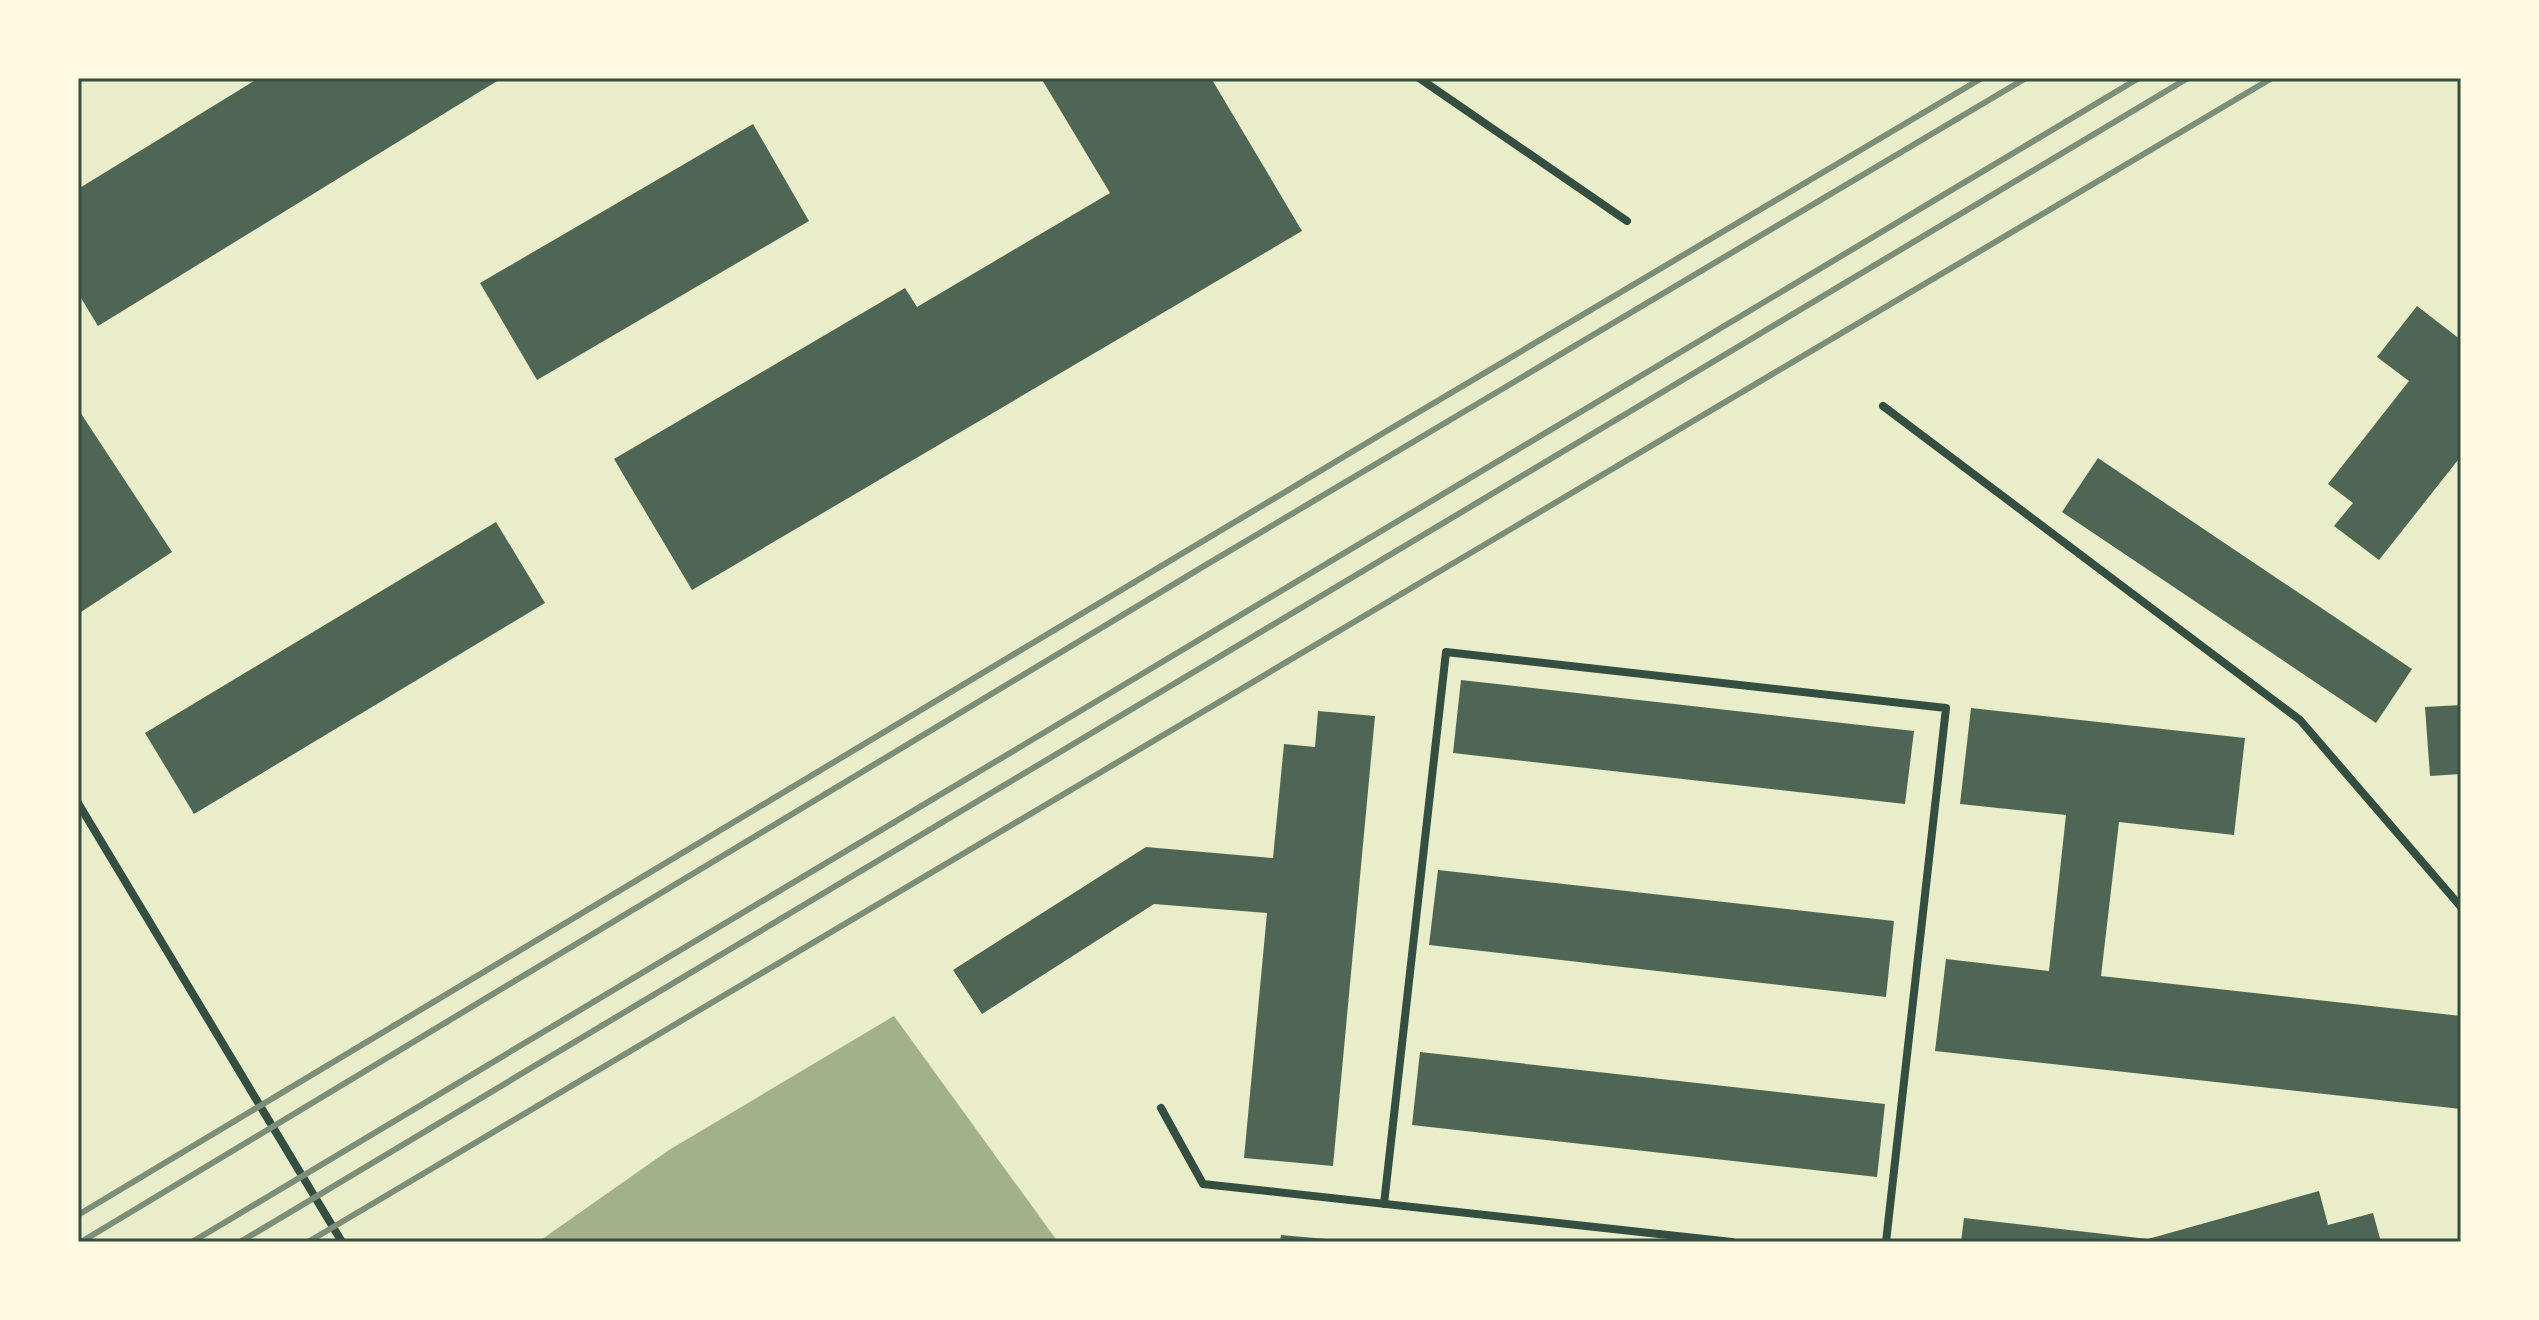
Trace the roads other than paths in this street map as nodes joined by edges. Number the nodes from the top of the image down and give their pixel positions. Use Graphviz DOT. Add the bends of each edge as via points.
graph roads {
  1 [pos="1419,78"];
  2 [pos="1627,221"];
  3 [pos="1883,406"];
  4 [pos="78,803"];
  5 [pos="2461,907"];
  6 [pos="1161,1108"];
  7 [pos="1384,1204"];
  8 [pos="342,1242"];
  9 [pos="1732,1242"];
  10 [pos="1886,1242"];
  1 -- 2 [label="street"];
  3 -- 5 [label="street" via="2300,720"];
  4 -- 8 [label="street"];
  6 -- 7 [label="street" via="1203,1184"];
  7 -- 9 [label="street"];
  7 -- 10 [label="street" via="1446,652 1946,708"];
}
